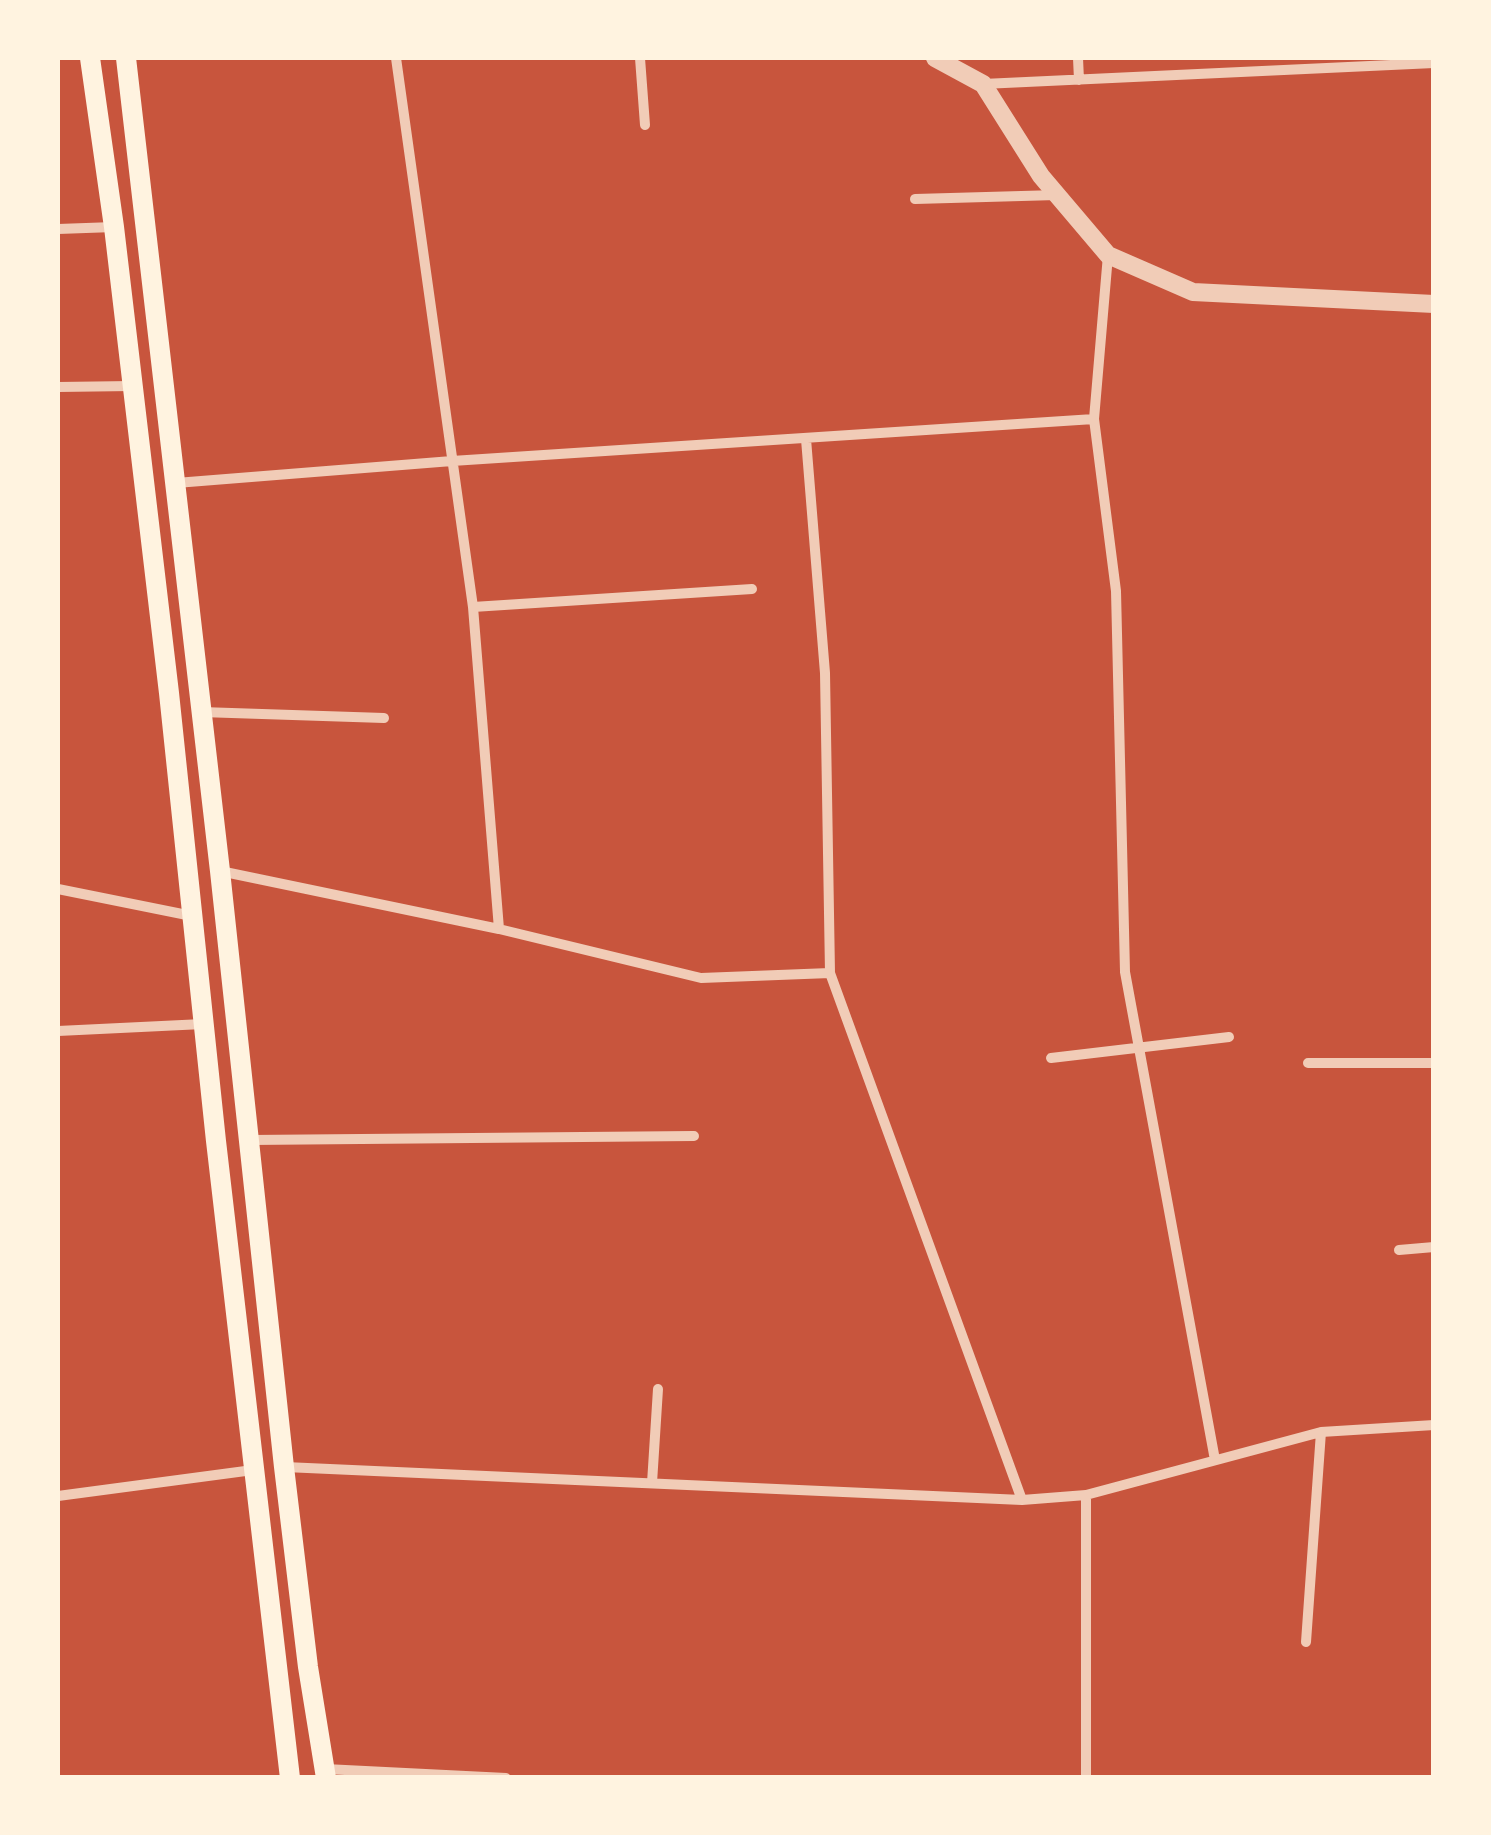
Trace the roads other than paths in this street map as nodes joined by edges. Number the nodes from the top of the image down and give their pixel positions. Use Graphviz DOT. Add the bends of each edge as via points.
graph roads {
  1 [pos="90,58"];
  2 [pos="126,58"];
  3 [pos="396,58"];
  4 [pos="640,58"];
  5 [pos="934,58"];
  6 [pos="1078,58"];
  7 [pos="1434,63"];
  8 [pos="1079,80"];
  9 [pos="983,84"];
  10 [pos="644,125"];
  11 [pos="1057,195"];
  12 [pos="916,198"];
  13 [pos="114,227"];
  14 [pos="58,229"];
  15 [pos="1108,255"];
  16 [pos="1434,304"];
  17 [pos="132,386"];
  18 [pos="58,387"];
  19 [pos="1094,419"];
  20 [pos="806,438"];
  21 [pos="452,461"];
  22 [pos="176,484"];
  23 [pos="752,589"];
  24 [pos="473,607"];
  25 [pos="201,712"];
  26 [pos="384,718"];
  27 [pos="220,871"];
  28 [pos="58,890"];
  29 [pos="193,917"];
  30 [pos="499,930"];
  31 [pos="830,973"];
  32 [pos="204,1024"];
  33 [pos="58,1030"];
  34 [pos="1229,1037"];
  35 [pos="1138,1047"];
  36 [pos="1050,1058"];
  37 [pos="1308,1063"];
  38 [pos="1434,1064"];
  39 [pos="694,1136"];
  40 [pos="248,1140"];
  41 [pos="1434,1247"];
  42 [pos="1399,1250"];
  43 [pos="658,1389"];
  44 [pos="1434,1425"];
  45 [pos="1321,1432"];
  46 [pos="1215,1460"];
  47 [pos="284,1466"];
  48 [pos="253,1470"];
  49 [pos="652,1483"];
  50 [pos="1086,1495"];
  51 [pos="58,1496"];
  52 [pos="1022,1500"];
  53 [pos="1306,1642"];
  54 [pos="325,1773"];
  55 [pos="288,1775"];
  56 [pos="506,1778"];
  57 [pos="1086,1778"];
  1 -- 13 [label="main road"];
  2 -- 22 [label="main road"];
  3 -- 21 [label="street"];
  4 -- 10 [label="street"];
  5 -- 9 [label="street"];
  6 -- 8 [label="street"];
  7 -- 8 [label="street"];
  8 -- 9 [label="street"];
  9 -- 11 [label="street"];
  11 -- 12 [label="street"];
  11 -- 15 [label="street"];
  13 -- 14 [label="street"];
  13 -- 17 [label="main road"];
  15 -- 16 [label="street" via="1193,292"];
  15 -- 19 [label="street"];
  17 -- 18 [label="street"];
  17 -- 29 [label="main road"];
  19 -- 20 [label="street"];
  19 -- 35 [label="street" via="1116,592 1125,972"];
  20 -- 21 [label="street"];
  20 -- 31 [label="street" via="825,673"];
  21 -- 22 [label="street"];
  21 -- 24 [label="street"];
  22 -- 25 [label="main road"];
  23 -- 24 [label="street"];
  24 -- 30 [label="street"];
  25 -- 26 [label="street"];
  25 -- 27 [label="main road"];
  27 -- 30 [label="street"];
  27 -- 40 [label="main road"];
  28 -- 29 [label="street"];
  29 -- 32 [label="main road"];
  30 -- 31 [label="street" via="701,978"];
  31 -- 52 [label="street"];
  32 -- 33 [label="street"];
  32 -- 48 [label="main road"];
  34 -- 35 [label="street"];
  35 -- 36 [label="street"];
  35 -- 46 [label="street"];
  37 -- 38 [label="street"];
  39 -- 40 [label="street"];
  40 -- 47 [label="main road"];
  41 -- 42 [label="street"];
  43 -- 49 [label="street"];
  44 -- 45 [label="street"];
  45 -- 46 [label="street"];
  45 -- 53 [label="street"];
  46 -- 50 [label="street"];
  47 -- 49 [label="street"];
  47 -- 54 [label="main road"];
  48 -- 51 [label="street"];
  48 -- 55 [label="main road"];
  49 -- 52 [label="street"];
  50 -- 52 [label="street"];
  50 -- 57 [label="street"];
  54 -- 56 [label="street"];
}
